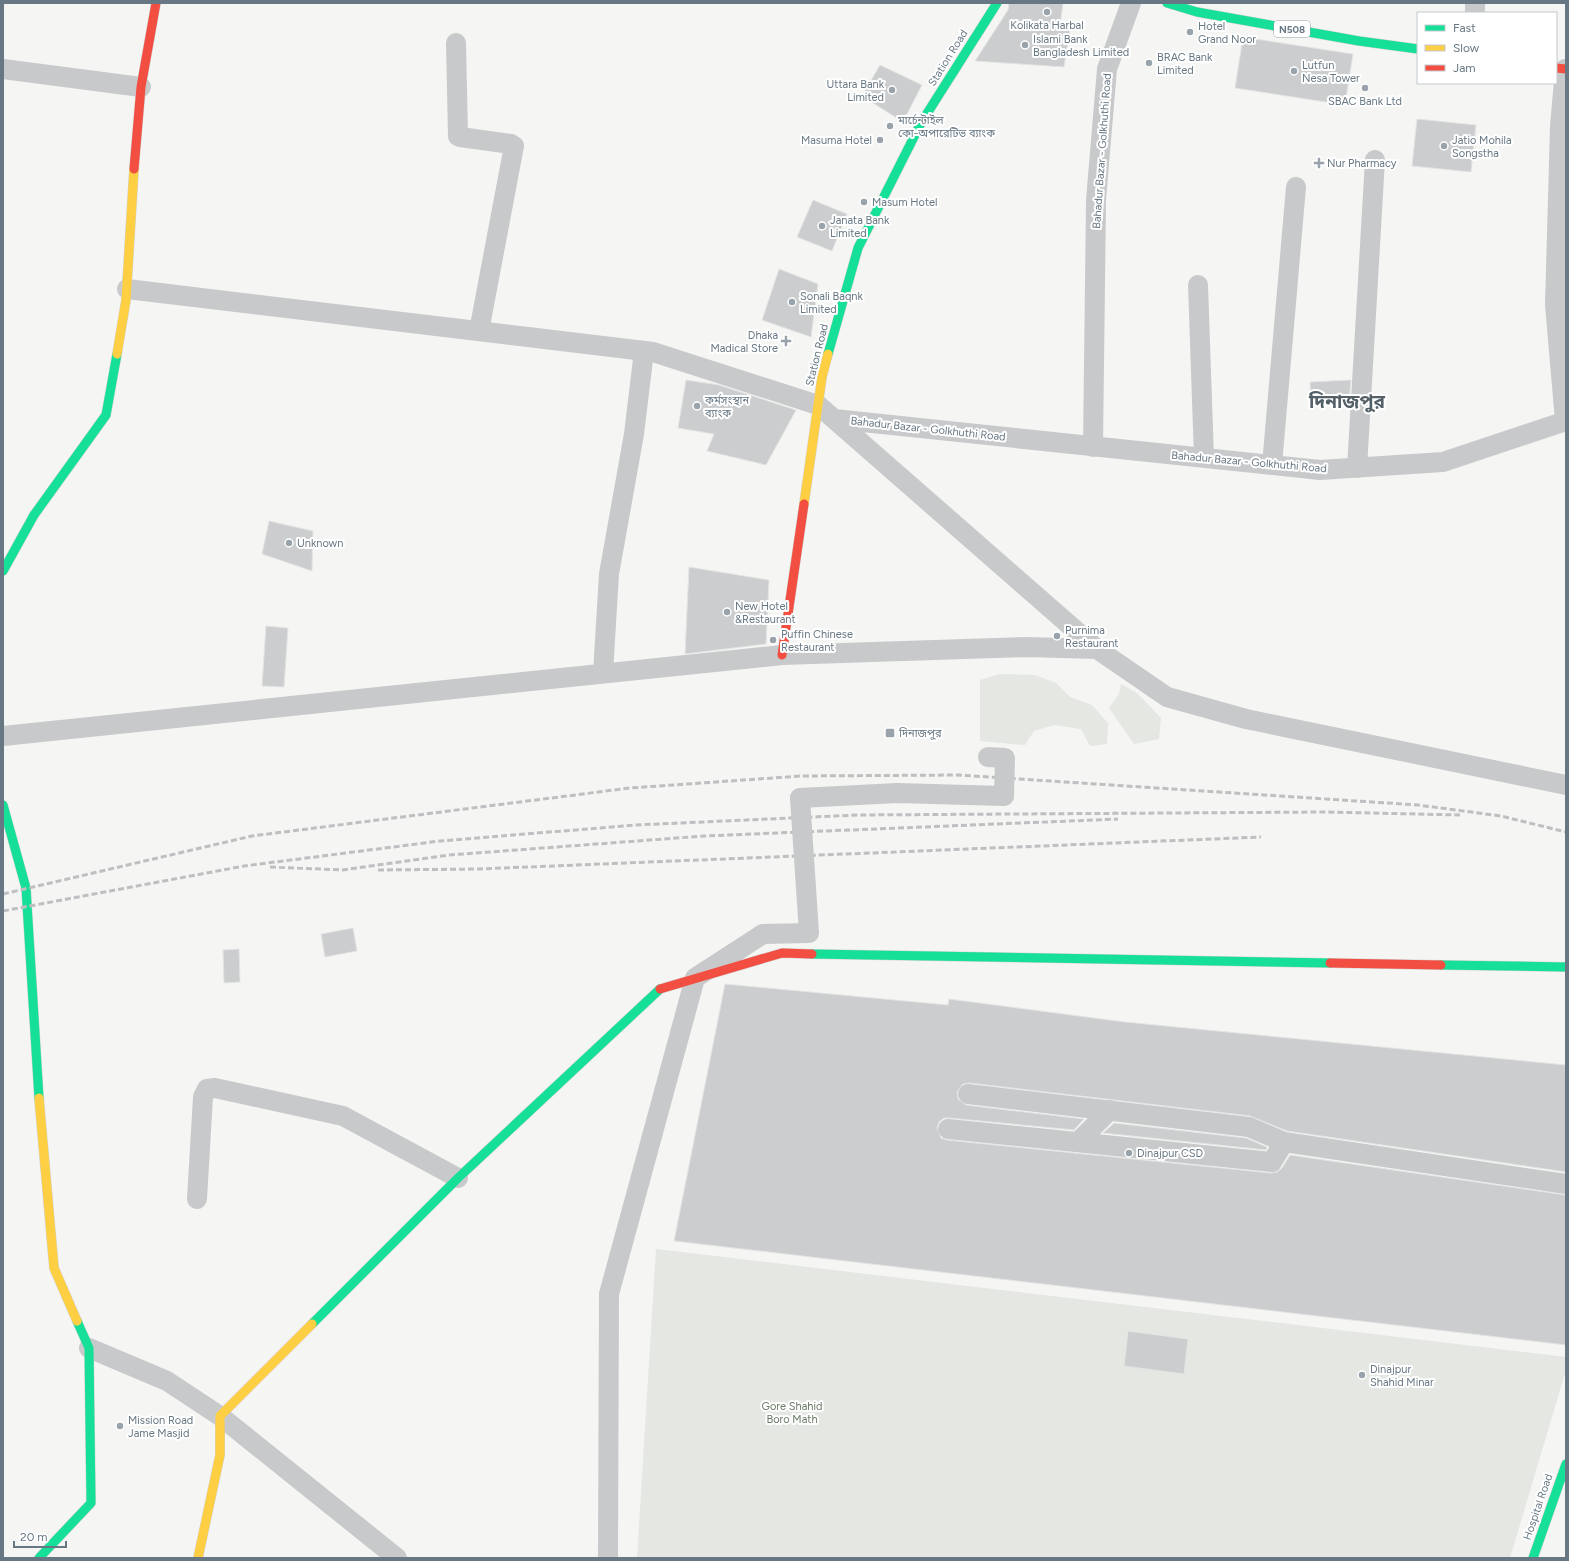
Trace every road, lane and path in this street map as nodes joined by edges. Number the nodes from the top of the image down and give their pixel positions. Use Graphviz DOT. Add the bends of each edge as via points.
graph roads {
  1 [pos="156,3"];
  2 [pos="997,3"];
  3 [pos="1131,3"];
  4 [pos="1167,3"];
  5 [pos="456,43"];
  6 [pos="1417,49"];
  7 [pos="1562,69"];
  8 [pos="3,70"];
  9 [pos="141,87"];
  10 [pos="1375,160"];
  11 [pos="1296,188"];
  12 [pos="1198,285"];
  13 [pos="127,289"];
  14 [pos="479,331"];
  15 [pos="644,351"];
  16 [pos="818,405"];
  17 [pos="834,419"];
  18 [pos="1565,421"];
  19 [pos="1093,446"];
  20 [pos="1204,458"];
  21 [pos="1272,465"];
  22 [pos="1357,468"];
  23 [pos="3,571"];
  24 [pos="1097,649"];
  25 [pos="782,655"];
  26 [pos="603,673"];
  27 [pos="3,736"];
  28 [pos="988,757"];
  29 [pos="1566,785"];
  30 [pos="3,805"];
  31 [pos="1566,967"];
  32 [pos="695,978"];
  33 [pos="968,1094"];
  34 [pos="1110,1110"];
  35 [pos="948,1128"];
  36 [pos="1078,1142"];
  37 [pos="1284,1142"];
  38 [pos="458,1178"];
  39 [pos="1566,1184"];
  40 [pos="197,1199"];
  41 [pos="89,1348"];
  42 [pos="220,1416"];
  43 [pos="1566,1464"];
  44 [pos="39,1558"];
  45 [pos="198,1558"];
  46 [pos="397,1558"];
  47 [pos="608,1558"];
  48 [pos="1533,1558"];
  1 -- 9 [label="main road"];
  2 -- 16 [label="main road, Station Road" via="921,123 858,248 822,377"];
  3 -- 19 [label="street, Bahadur Bazar - Golkhuthi Road" via="1107,70 1096,200"];
  4 -- 6 [label="main road, N508" via="1197,12"];
  5 -- 14 [label="street" via="458,136 514,146"];
  7 -- 18 [label="street" via="1555,305"];
  8 -- 9 [label="street"];
  9 -- 13 [label="main road"];
  10 -- 22 [label="street"];
  11 -- 21 [label="street"];
  12 -- 20 [label="street"];
  13 -- 14 [label="street"];
  13 -- 23 [label="main road" via="106,415 34,515"];
  14 -- 15 [label="street"];
  15 -- 16 [label="street"];
  15 -- 26 [label="street" via="633,440 609,574"];
  16 -- 17 [label="street"];
  16 -- 25 [label="main road, Station Road"];
  17 -- 19 [label="street, Bahadur Bazar - Golkhuthi Road"];
  17 -- 24 [label="street"];
  18 -- 22 [label="street, Bahadur Bazar - Golkhuthi Road" via="1443,462"];
  19 -- 20 [label="street, Bahadur Bazar - Golkhuthi Road"];
  20 -- 21 [label="street, Bahadur Bazar - Golkhuthi Road"];
  21 -- 22 [label="street, Bahadur Bazar - Golkhuthi Road" via="1320,470"];
  24 -- 25 [label="street" via="1027,647"];
  24 -- 29 [label="street" via="1167,697 1246,719"];
  25 -- 26 [label="street"];
  26 -- 27 [label="street"];
  28 -- 32 [label="street, bridge" via="1005,758 1004,796 897,793 800,798 808,933 763,934"];
  30 -- 41 [label="main road" via="26,888 28,906 35,1058 54,1268"];
  31 -- 32 [label="main road" via="782,953"];
  32 -- 38 [label="main road" via="658,989"];
  32 -- 47 [label="street" via="609,1294"];
  33 -- 34 [label="street"];
  34 -- 36 [label="street"];
  34 -- 37 [label="street" via="1249,1127"];
  35 -- 36 [label="street"];
  36 -- 37 [label="street" via="1272,1162"];
  37 -- 39 [label="street"];
  38 -- 40 [label="street" via="343,1116 215,1088 207,1089 203,1097"];
  38 -- 42 [label="main road"];
  41 -- 42 [label="street" via="167,1381"];
  41 -- 44 [label="main road" via="91,1503"];
  42 -- 45 [label="main road" via="220,1455"];
  42 -- 46 [label="street"];
  43 -- 48 [label="main road, Hospital Road"];
}
